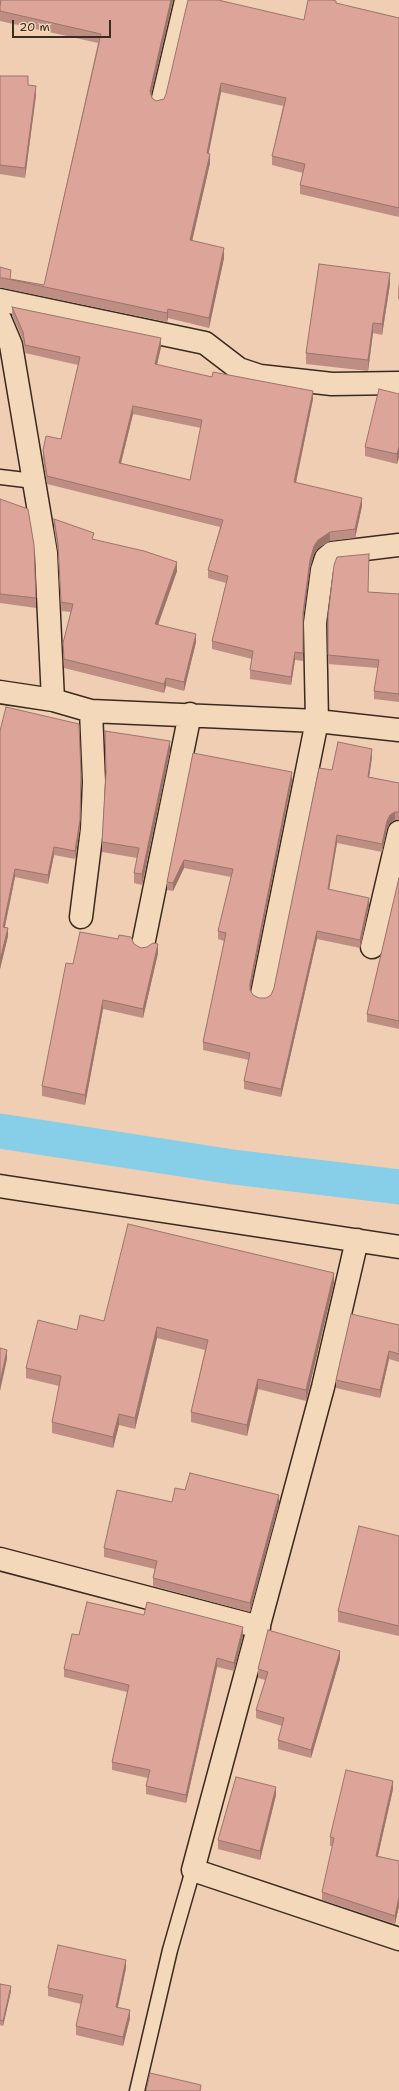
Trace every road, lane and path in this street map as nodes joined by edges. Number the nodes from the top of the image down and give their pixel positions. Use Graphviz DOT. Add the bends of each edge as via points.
graph roads {
  1 [pos="182,0"];
  2 [pos="158,102"];
  3 [pos="0,300"];
  4 [pos="0,320"];
  5 [pos="6,344"];
  6 [pos="399,383"];
  7 [pos="0,477"];
  8 [pos="34,482"];
  9 [pos="399,545"];
  10 [pos="0,692"];
  11 [pos="53,700"];
  12 [pos="91,711"];
  13 [pos="190,714"];
  14 [pos="317,721"];
  15 [pos="399,730"];
  16 [pos="399,832"];
  17 [pos="81,918"];
  18 [pos="143,945"];
  19 [pos="372,947"];
  20 [pos="262,994"];
  21 [pos="0,1186"];
  22 [pos="356,1240"];
  23 [pos="399,1248"];
  24 [pos="0,1560"];
  25 [pos="260,1627"];
  26 [pos="193,1870"];
  27 [pos="399,1939"];
  28 [pos="137,2091"];
  1 -- 2 [label="lane"];
  3 -- 6 [label="street" via="205,342 239,369 260,376 332,384"];
  4 -- 5 [label="street"];
  5 -- 8 [label="street"];
  7 -- 8 [label="lane"];
  8 -- 11 [label="street" via="46,553"];
  9 -- 14 [label="street" via="336,552 326,558 315,623"];
  10 -- 11 [label="street"];
  11 -- 12 [label="street"];
  12 -- 13 [label="street"];
  12 -- 17 [label="street" via="93,806"];
  13 -- 14 [label="street"];
  13 -- 18 [label="street"];
  14 -- 15 [label="street"];
  14 -- 20 [label="street"];
  16 -- 19 [label="street"];
  21 -- 22 [label="street"];
  22 -- 23 [label="street"];
  22 -- 25 [label="street" via="323,1387"];
  24 -- 25 [label="street"];
  25 -- 26 [label="street"];
  26 -- 27 [label="street"];
  26 -- 28 [label="lane" via="170,1950"];
}
